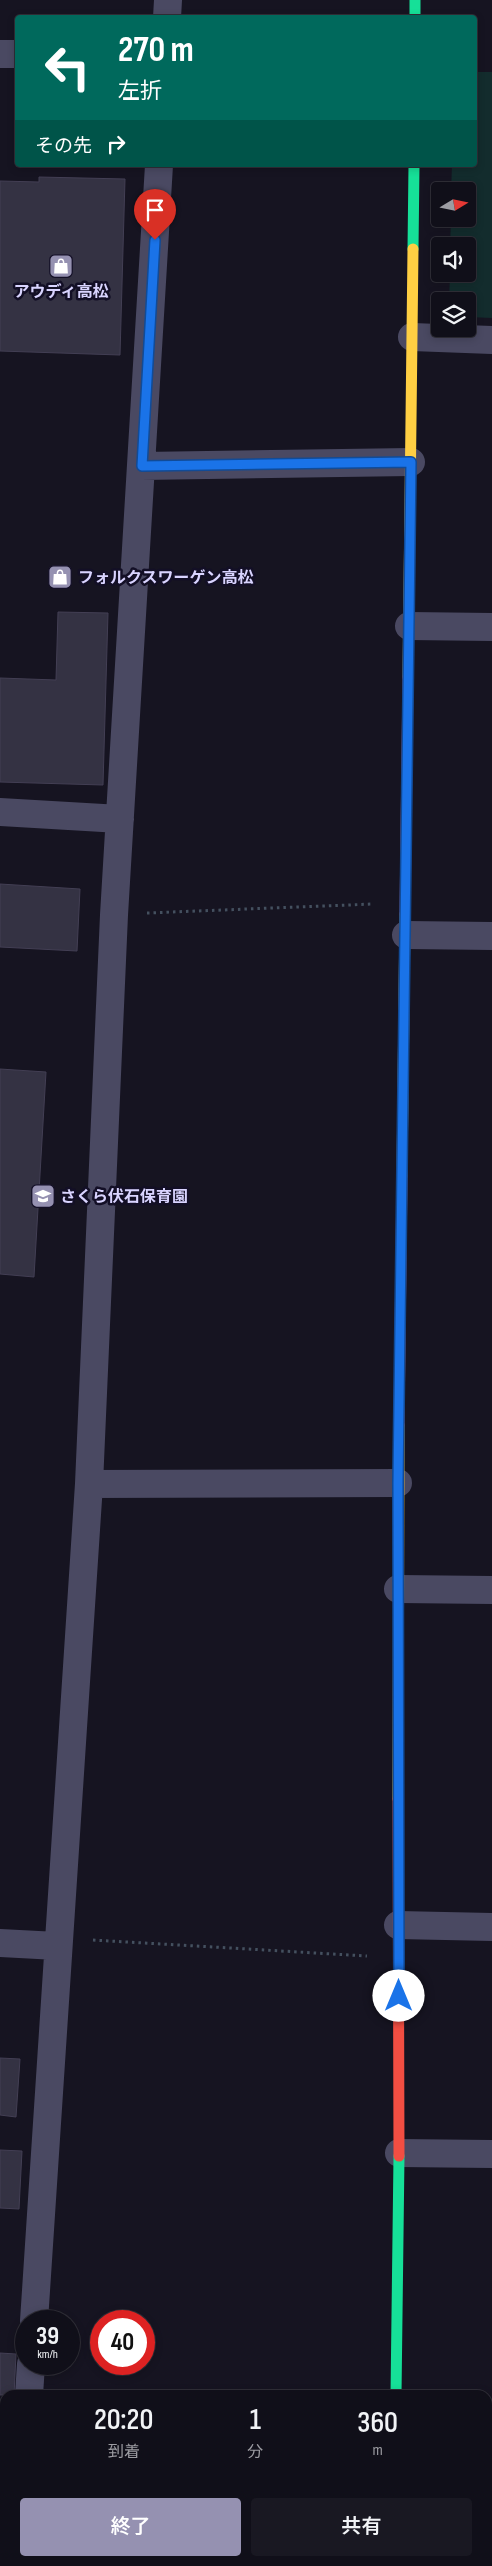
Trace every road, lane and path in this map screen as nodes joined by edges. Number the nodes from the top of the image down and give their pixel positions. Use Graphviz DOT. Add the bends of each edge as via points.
graph roads {
  1 [pos="168,0"];
  2 [pos="415,0"];
  3 [pos="167,15"];
  4 [pos="415,15"];
  5 [pos="0,54"];
  6 [pos="15,54"];
  7 [pos="159,167"];
  8 [pos="414,167"];
  9 [pos="412,337"];
  10 [pos="492,340"];
  11 [pos="411,462"];
  12 [pos="142,466"];
  13 [pos="409,626"];
  14 [pos="492,627"];
  15 [pos="0,812"];
  16 [pos="120,819"];
  17 [pos="406,903"];
  18 [pos="114,915"];
  19 [pos="406,935"];
  20 [pos="492,936"];
  21 [pos="398,1483"];
  22 [pos="89,1484"];
  23 [pos="398,1589"];
  24 [pos="492,1590"];
  25 [pos="398,1925"];
  26 [pos="492,1927"];
  27 [pos="58,1942"];
  28 [pos="0,1943"];
  29 [pos="398,1958"];
  30 [pos="399,2152"];
  31 [pos="492,2154"];
  32 [pos="35,2310"];
  33 [pos="30,2375"];
  34 [pos="29,2390"];
  35 [pos="396,2390"];
  1 -- 3 [label="street"];
  2 -- 4 [label="street"];
  5 -- 6 [label="street"];
  7 -- 12 [label="street"];
  8 -- 9 [label="street"];
  9 -- 10 [label="street"];
  9 -- 11 [label="street"];
  11 -- 12 [label="street"];
  11 -- 13 [label="street"];
  12 -- 16 [label="street"];
  13 -- 14 [label="street"];
  13 -- 17 [label="street"];
  15 -- 16 [label="street"];
  16 -- 18 [label="street"];
  17 -- 18 [label="path"];
  17 -- 19 [label="street"];
  18 -- 22 [label="street"];
  19 -- 20 [label="street"];
  19 -- 21 [label="street"];
  21 -- 22 [label="street"];
  21 -- 23 [label="street"];
  22 -- 27 [label="street"];
  23 -- 24 [label="street"];
  23 -- 25 [label="street"];
  25 -- 26 [label="street"];
  25 -- 29 [label="street"];
  27 -- 28 [label="street"];
  27 -- 29 [label="path"];
  27 -- 32 [label="street"];
  29 -- 30 [label="street"];
  30 -- 31 [label="street"];
  30 -- 35 [label="street"];
  33 -- 34 [label="street"];
}
